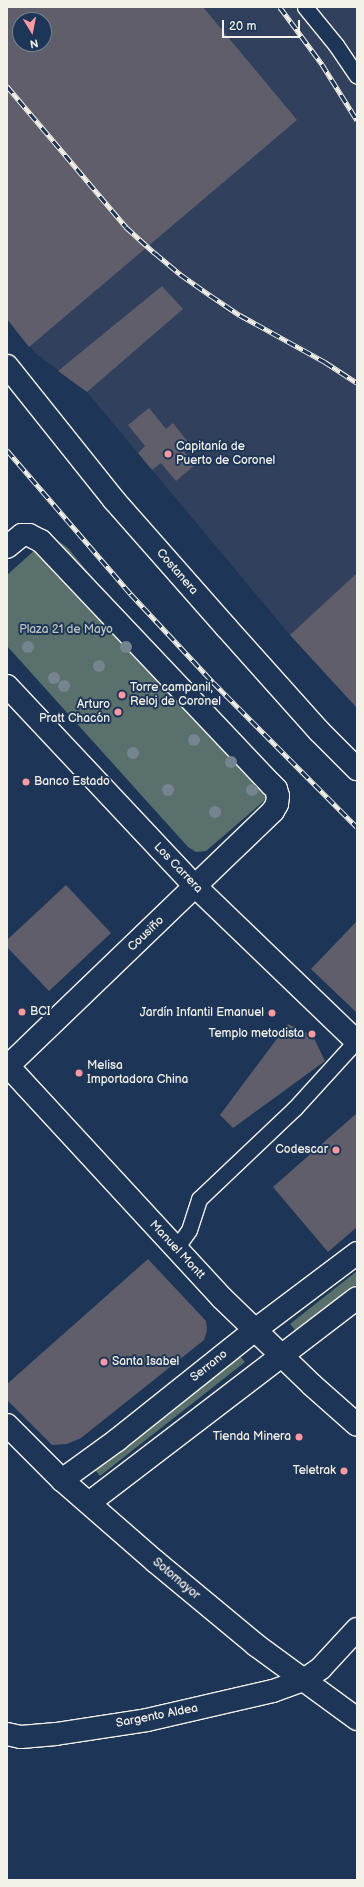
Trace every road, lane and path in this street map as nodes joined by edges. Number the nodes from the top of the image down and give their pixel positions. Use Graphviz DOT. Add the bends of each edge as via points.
graph roads {
  1 [pos="306,7"];
  2 [pos="357,76"];
  3 [pos="7,366"];
  4 [pos="7,547"];
  5 [pos="7,686"];
  6 [pos="357,769"];
  7 [pos="196,886"];
  8 [pos="357,1042"];
  9 [pos="7,1066"];
  10 [pos="176,1248"];
  11 [pos="357,1253"];
  12 [pos="357,1298"];
  13 [pos="255,1330"];
  14 [pos="282,1356"];
  15 [pos="7,1425"];
  16 [pos="357,1425"];
  17 [pos="62,1480"];
  18 [pos="89,1503"];
  19 [pos="357,1629"];
  20 [pos="304,1680"];
  21 [pos="357,1719"];
  22 [pos="7,1734"];
  1 -- 2 [label="lane"];
  3 -- 6 [label="street, Costanera" via="114,500 262,667"];
  4 -- 7 [label="street, Cousiño" via="22,535 36,536 276,789 277,804 273,811"];
  5 -- 7 [label="street, Los Carrera"];
  7 -- 8 [label="street, Los Carrera"];
  7 -- 9 [label="street, Cousiño"];
  8 -- 10 [label="lane" via="295,1108 199,1199 189,1230"];
  9 -- 10 [label="street, Manuel Montt"];
  10 -- 13 [label="street, Manuel Montt"];
  11 -- 13 [label="street, Serrano"];
  12 -- 14 [label="street"];
  13 -- 14 [label="street, Manuel Montt"];
  13 -- 17 [label="street, Serrano" via="117,1440"];
  14 -- 16 [label="street, Manuel Montt"];
  14 -- 18 [label="street"];
  15 -- 17 [label="street, Sotomayor"];
  17 -- 18 [label="street, Sotomayor"];
  18 -- 20 [label="street, Sotomayor" via="167,1572 256,1645"];
  19 -- 20 [label="street, Sargento Aldea" via="331,1658"];
  20 -- 21 [label="street, Sotomayor"];
  20 -- 22 [label="street, Sargento Aldea" via="273,1691 146,1720 56,1734 21,1737"];
}
